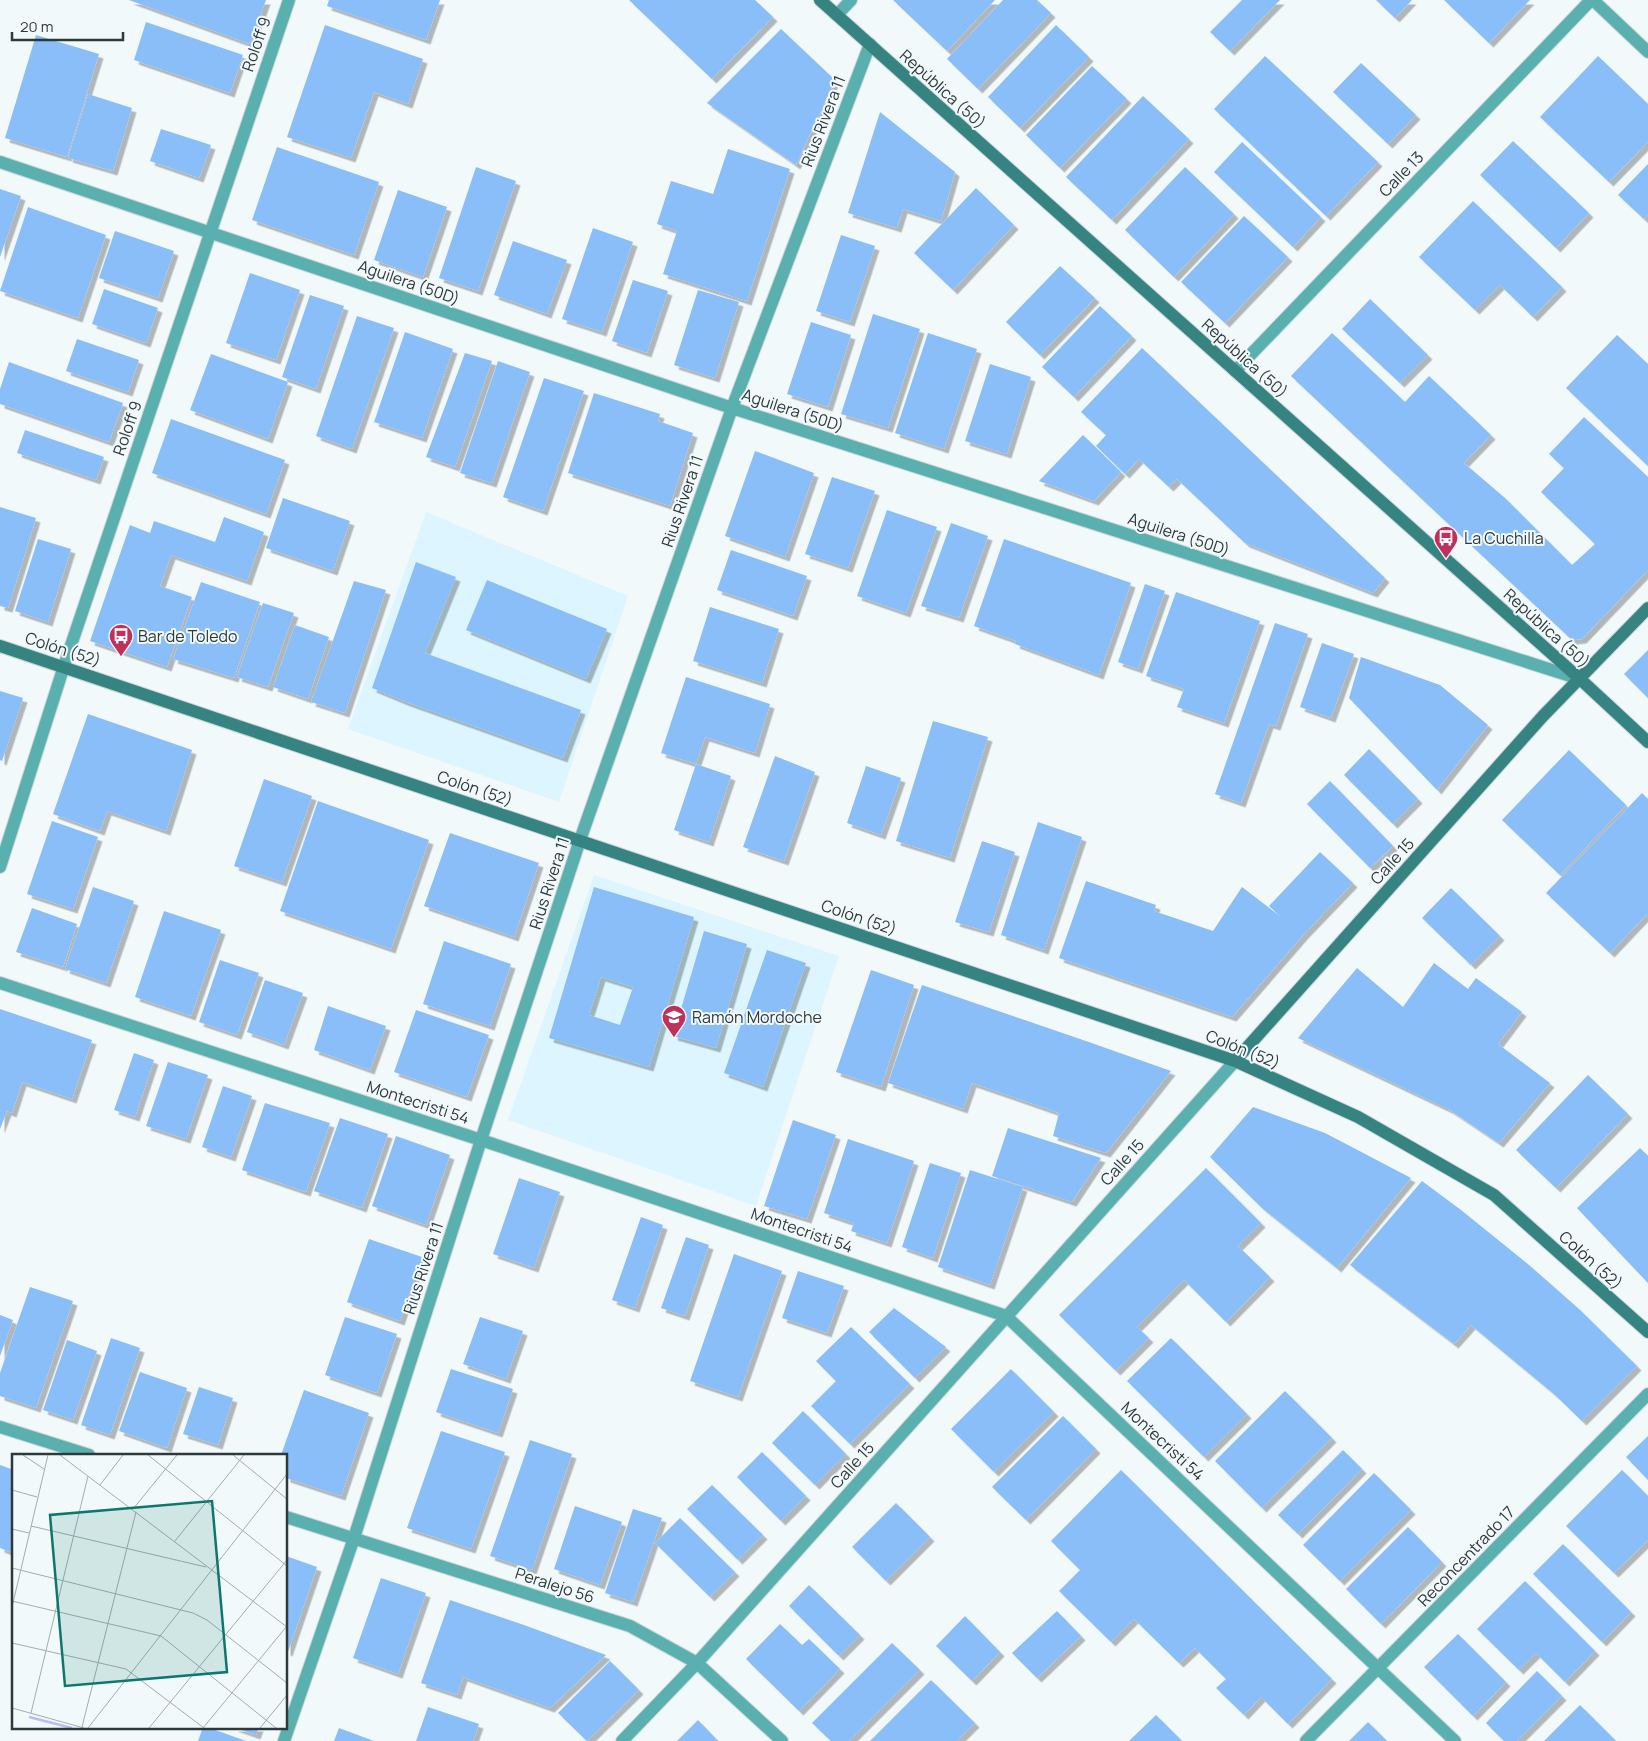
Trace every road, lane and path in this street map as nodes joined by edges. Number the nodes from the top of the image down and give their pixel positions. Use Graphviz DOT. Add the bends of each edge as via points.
graph roads {
  1 [pos="289,0"];
  2 [pos="820,0"];
  3 [pos="851,0"];
  4 [pos="1592,0"];
  5 [pos="836,15"];
  6 [pos="870,44"];
  7 [pos="1648,52"];
  8 [pos="0,162"];
  9 [pos="210,231"];
  10 [pos="1235,371"];
  11 [pos="732,408"];
  12 [pos="1648,608"];
  13 [pos="0,646"];
  14 [pos="64,666"];
  15 [pos="1580,679"];
  16 [pos="1648,742"];
  17 [pos="580,840"];
  18 [pos="0,867"];
  19 [pos="0,983"];
  20 [pos="1235,1060"];
  21 [pos="482,1140"];
  22 [pos="1006,1316"];
  23 [pos="1648,1332"];
  24 [pos="1648,1394"];
  25 [pos="0,1427"];
  26 [pos="86,1454"];
  27 [pos="288,1518"];
  28 [pos="354,1538"];
  29 [pos="697,1663"];
  30 [pos="1380,1668"];
  31 [pos="284,1741"];
  32 [pos="622,1741"];
  33 [pos="782,1741"];
  34 [pos="1306,1741"];
  35 [pos="1455,1741"];
  1 -- 9 [label="street, Roloff 9"];
  2 -- 5 [label="main road, República (50)"];
  3 -- 5 [label="street"];
  4 -- 7 [label="street"];
  4 -- 10 [label="street, Calle 13"];
  5 -- 6 [label="main road, República (50)"];
  6 -- 10 [label="main road, República (50)"];
  6 -- 11 [label="street, Rius Rivera 11"];
  8 -- 9 [label="street, Aguilera (50D)"];
  9 -- 11 [label="street, Aguilera (50D)"];
  9 -- 14 [label="street, Roloff 9"];
  10 -- 15 [label="main road, República (50)"];
  11 -- 15 [label="street, Aguilera (50D)"];
  11 -- 17 [label="street, Rius Rivera 11"];
  12 -- 15 [label="main road, Calle 15"];
  13 -- 14 [label="main road, Colón (52)"];
  14 -- 17 [label="main road, Colón (52)"];
  14 -- 18 [label="street, Roloff 9"];
  15 -- 16 [label="main road, República (50)"];
  15 -- 20 [label="main road, Calle 15" via="1543,716"];
  17 -- 20 [label="main road, Colón (52)"];
  17 -- 21 [label="street, Rius Rivera 11"];
  19 -- 21 [label="street, Montecristi 54"];
  20 -- 22 [label="street, Calle 15"];
  20 -- 23 [label="main road, Colón (52)" via="1358,1117 1494,1195"];
  21 -- 22 [label="street, Montecristi 54"];
  21 -- 28 [label="street, Rius Rivera 11"];
  22 -- 29 [label="street, Calle 15"];
  22 -- 30 [label="street, Montecristi 54"];
  24 -- 30 [label="street, Reconcentrado 17"];
  25 -- 26 [label="street"];
  27 -- 28 [label="street, Peralejo 56"];
  28 -- 29 [label="street, Peralejo 56" via="630,1626"];
  28 -- 31 [label="street, Rius Rivera 11"];
  29 -- 32 [label="street, Calle 15"];
  29 -- 33 [label="street, Peralejo 56"];
  30 -- 34 [label="street, Reconcentrado 17"];
  30 -- 35 [label="street, Montecristi 54"];
}
